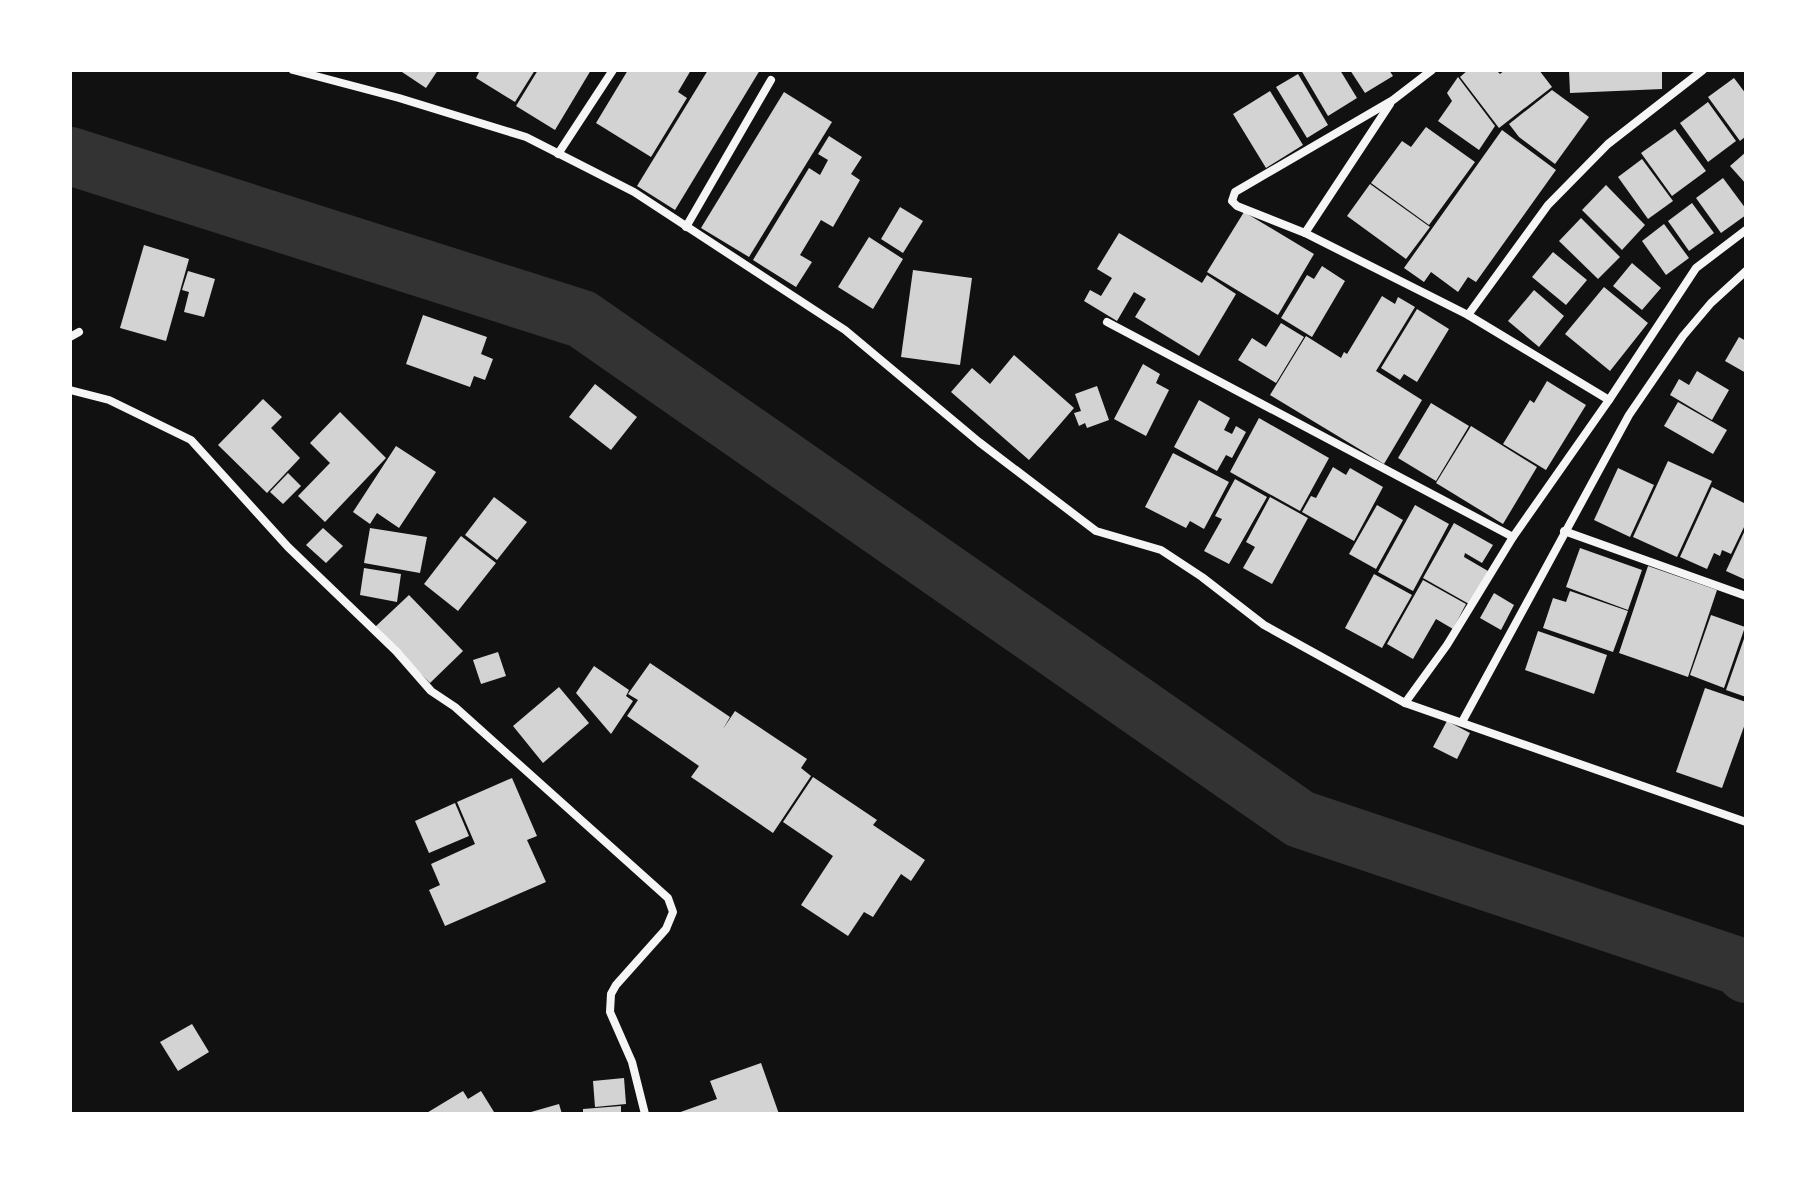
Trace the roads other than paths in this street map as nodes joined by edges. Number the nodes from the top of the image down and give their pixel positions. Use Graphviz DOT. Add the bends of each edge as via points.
graph roads {
  1 [pos="293,70"];
  2 [pos="613,70"];
  3 [pos="1432,70"];
  4 [pos="1703,70"];
  5 [pos="771,80"];
  6 [pos="1393,100"];
  7 [pos="558,154"];
  8 [pos="686,227"];
  9 [pos="1746,230"];
  10 [pos="1305,233"];
  11 [pos="1746,271"];
  12 [pos="1468,315"];
  13 [pos="1107,322"];
  14 [pos="79,332"];
  15 [pos="70,337"];
  16 [pos="70,390"];
  17 [pos="1609,400"];
  18 [pos="1564,531"];
  19 [pos="1513,537"];
  20 [pos="1746,596"];
  21 [pos="1405,703"];
  22 [pos="1462,722"];
  23 [pos="1746,822"];
  24 [pos="645,1114"];
  1 -- 7 [label="street" via="526,137"];
  2 -- 7 [label="street"];
  3 -- 6 [label="street"];
  4 -- 12 [label="street" via="1608,144 1548,205"];
  5 -- 8 [label="street"];
  6 -- 10 [label="street"];
  6 -- 10 [label="street" via="1235,192 1234,204"];
  7 -- 8 [label="street" via="634,192"];
  8 -- 21 [label="street" via="845,330 1096,531 1161,550 1264,625"];
  9 -- 17 [label="street" via="1696,268"];
  10 -- 12 [label="street"];
  11 -- 18 [label="street" via="1683,336 1629,415"];
  12 -- 17 [label="street"];
  13 -- 19 [label="street"];
  14 -- 15 [label="street"];
  16 -- 24 [label="street" via="109,400 191,440 431,691 668,898 673,912 666,929 616,985 610,1003"];
  17 -- 19 [label="street"];
  18 -- 20 [label="street"];
  18 -- 22 [label="street"];
  19 -- 21 [label="street"];
  21 -- 22 [label="street"];
  22 -- 23 [label="street"];
}
